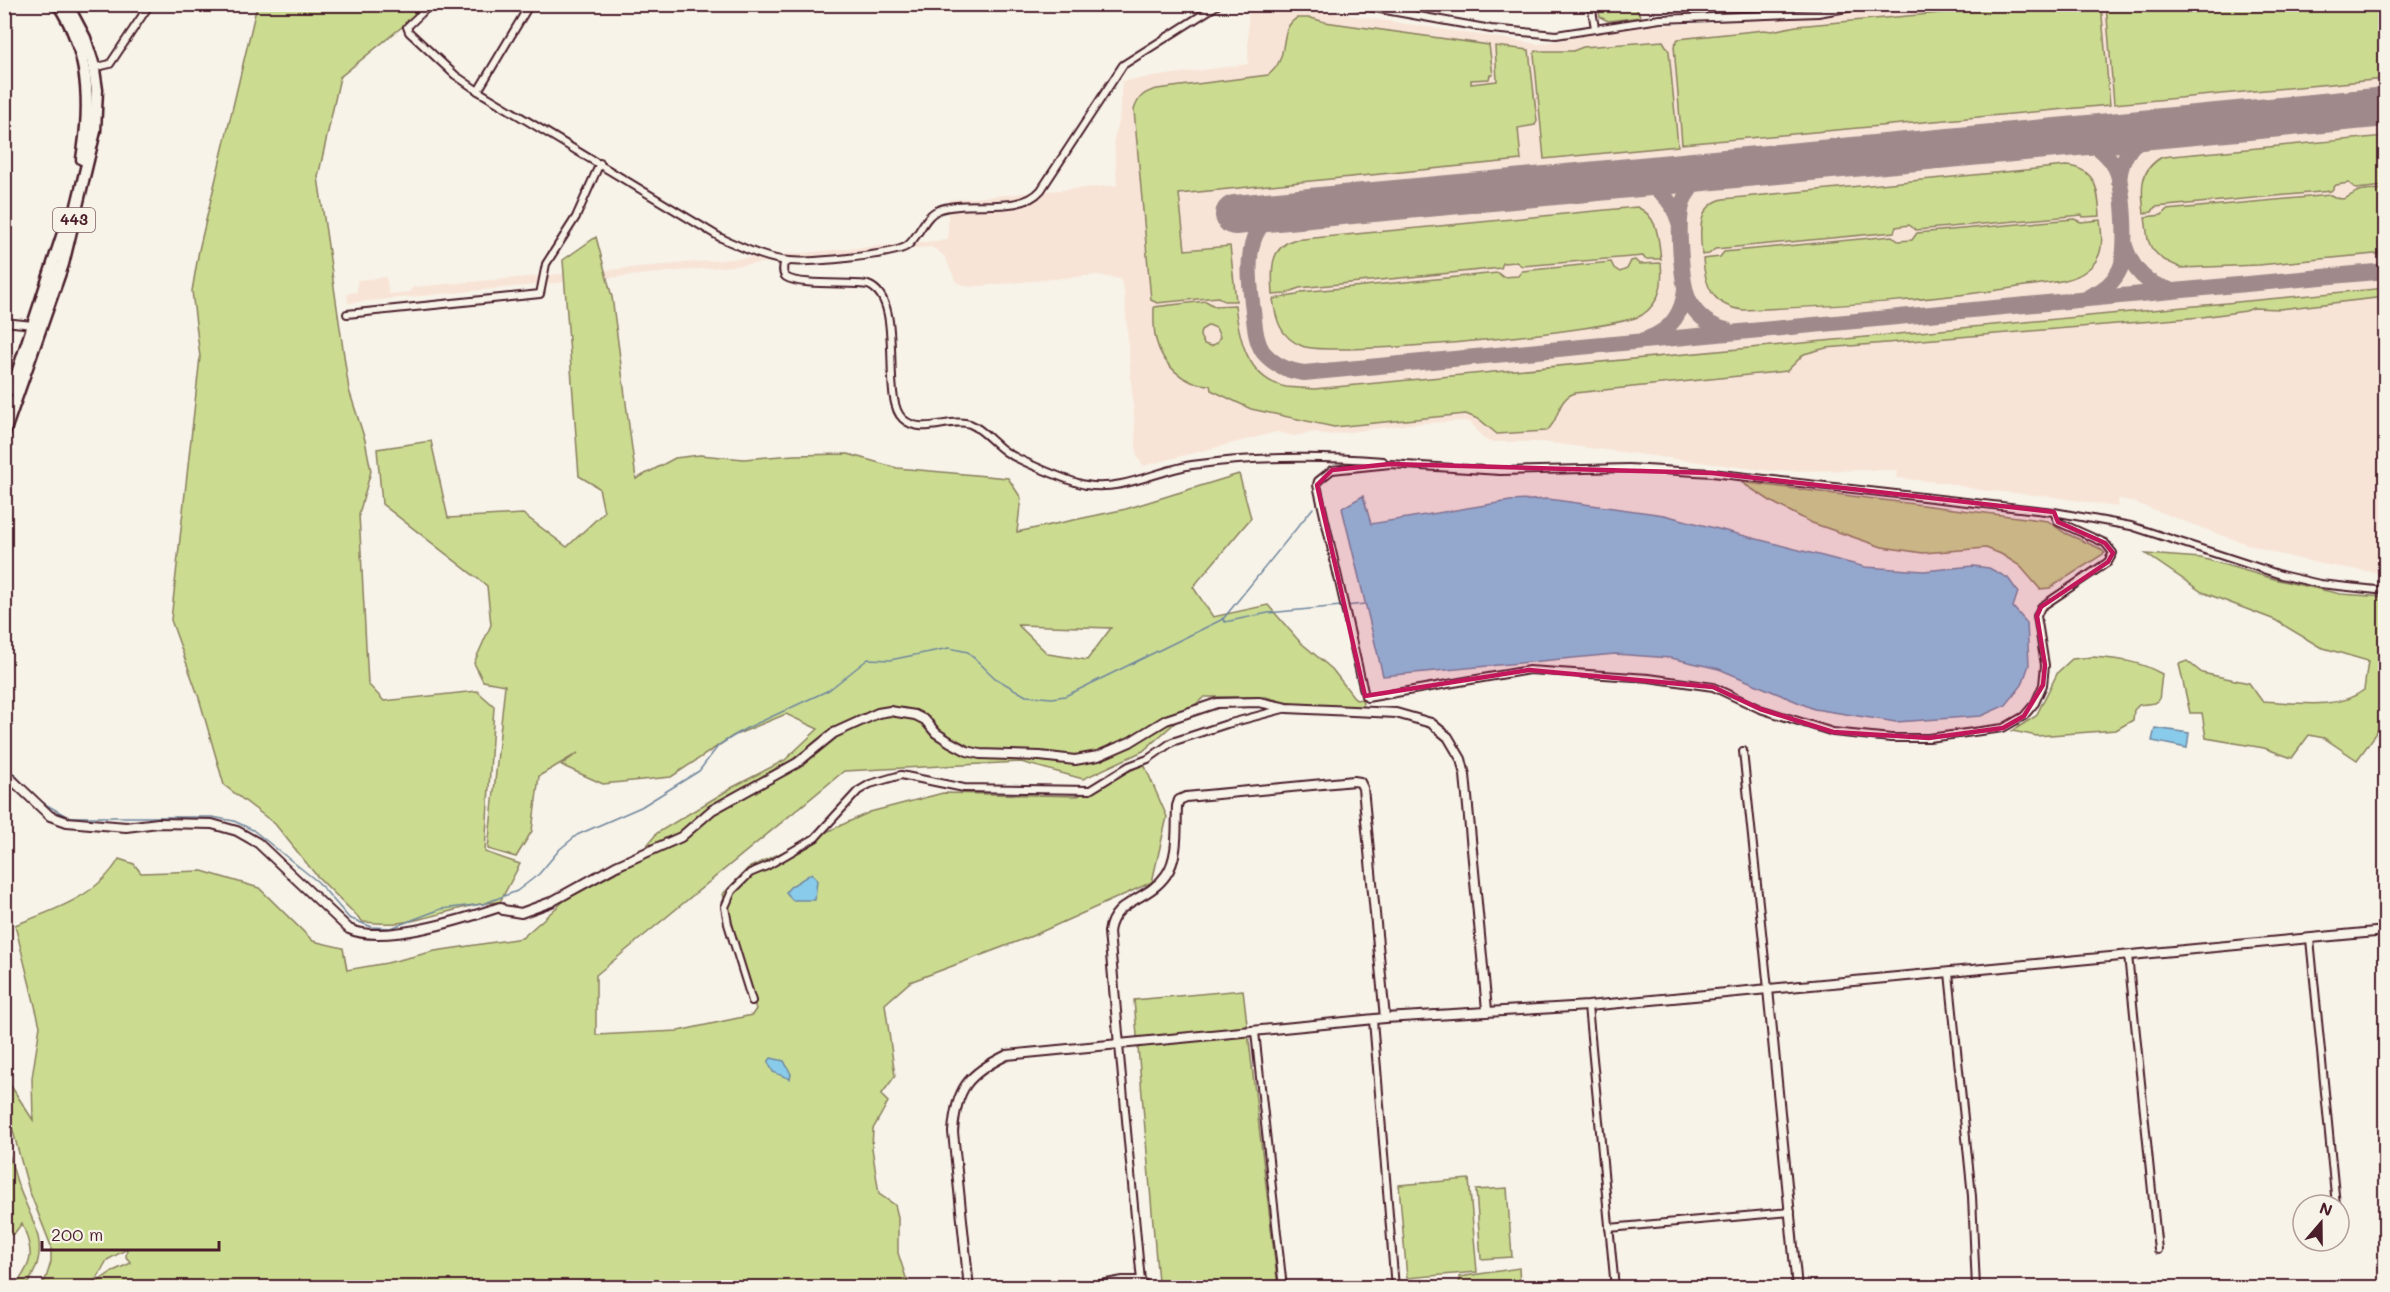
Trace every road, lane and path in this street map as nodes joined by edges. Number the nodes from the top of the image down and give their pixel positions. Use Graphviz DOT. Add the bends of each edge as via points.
graph roads {
  1 [pos="58,4"];
  2 [pos="67,4"];
  3 [pos="150,4"];
  4 [pos="431,4"];
  5 [pos="531,4"];
  6 [pos="1219,4"];
  7 [pos="1352,4"];
  8 [pos="1591,4"];
  9 [pos="1870,4"];
  10 [pos="1595,28"];
  11 [pos="89,69"];
  12 [pos="478,91"];
  13 [pos="600,163"];
  14 [pos="788,261"];
  15 [pos="347,314"];
  16 [pos="4,322"];
  17 [pos="33,324"];
  18 [pos="4,412"];
  19 [pos="4,433"];
  20 [pos="1500,471"];
  21 [pos="2054,512"];
  22 [pos="2385,591"];
  23 [pos="1287,708"];
  24 [pos="1743,751"];
  25 [pos="4,775"];
  26 [pos="2385,931"];
  27 [pos="2310,939"];
  28 [pos="2128,955"];
  29 [pos="1949,973"];
  30 [pos="1768,989"];
  31 [pos="752,1001"];
  32 [pos="1588,1005"];
  33 [pos="1487,1010"];
  34 [pos="1385,1018"];
  35 [pos="1373,1020"];
  36 [pos="1255,1032"];
  37 [pos="1119,1045"];
  38 [pos="2335,1193"];
  39 [pos="1791,1212"];
  40 [pos="1609,1228"];
  41 [pos="2158,1250"];
  42 [pos="1141,1281"];
  43 [pos="969,1287"];
  44 [pos="1085,1287"];
  45 [pos="1155,1287"];
  46 [pos="1283,1287"];
  47 [pos="1395,1287"];
  48 [pos="1615,1287"];
  49 [pos="1797,1287"];
  50 [pos="1977,1287"];
  1 -- 11 [label="highway, 443"];
  2 -- 11 [label="highway, 443" via="85,38"];
  3 -- 11 [label="street" via="110,64"];
  4 -- 12 [label="street" via="407,27 409,32"];
  5 -- 12 [label="street"];
  6 -- 14 [label="street" via="1123,65 1041,190 1031,199 942,208 930,216 909,245 893,251"];
  7 -- 10 [label="street" via="1528,34 1556,35"];
  8 -- 10 [label="street"];
  9 -- 10 [label="street" via="1818,12 1660,19"];
  11 -- 17 [label="highway, 443" via="81,162"];
  11 -- 19 [label="highway, 443" via="97,90 95,131 63,264"];
  12 -- 13 [label="street"];
  13 -- 14 [label="street" via="721,238"];
  13 -- 15 [label="street" via="576,217 546,264 540,294"];
  14 -- 20 [label="street" via="784,263 786,277 804,282 868,285 884,298 896,401 902,419 934,427 960,422 972,425 1007,452 1086,485 1116,485 1167,469 1260,458 1333,457"];
  16 -- 17 [label="street"];
  17 -- 18 [label="highway, 443"];
  20 -- 21 [label="street" via="1629,468 1712,473"];
  20 -- 21 [label="street" via="1390,464 1332,470 1318,481 1367,698 1529,670 1649,678 1713,687 1760,709 1833,732 1929,738 2003,728 2024,717 2043,685 2045,665 2037,616 2042,607 2108,562 2113,553 2105,543 2058,522"];
  21 -- 22 [label="street" via="2140,528 2281,575"];
  23 -- 25 [label="street" via="1259,702 1217,703 1166,720 1098,756 1075,760 967,751 915,715 878,713 834,733 797,763 712,810 681,837 616,866 551,902 521,913 500,906 457,920 381,935 349,929 266,850 237,831 212,824 126,827 67,822 50,816"];
  23 -- 31 [label="street" via="1172,742 1090,790 964,788 901,775 870,784 858,791 815,838 750,873 732,891 725,907 728,924"];
  23 -- 33 [label="street" via="1409,715 1431,723 1456,748 1465,776"];
  24 -- 30 [label="street"];
  26 -- 27 [label="street"];
  27 -- 28 [label="street"];
  27 -- 38 [label="street"];
  28 -- 29 [label="street"];
  28 -- 41 [label="street"];
  29 -- 30 [label="street"];
  29 -- 50 [label="street"];
  30 -- 32 [label="street"];
  30 -- 39 [label="street"];
  32 -- 33 [label="street"];
  32 -- 40 [label="street"];
  33 -- 34 [label="street"];
  34 -- 35 [label="street"];
  34 -- 37 [label="street" via="1360,782 1186,797 1177,806 1174,855 1168,873 1156,887 1115,912 1110,921"];
  35 -- 36 [label="street"];
  35 -- 47 [label="street"];
  36 -- 37 [label="street"];
  36 -- 46 [label="street"];
  37 -- 42 [label="street"];
  37 -- 43 [label="street" via="1007,1055 983,1067 966,1085 954,1114 953,1132"];
  39 -- 40 [label="street"];
  39 -- 49 [label="street"];
  40 -- 48 [label="street"];
  42 -- 44 [label="street"];
  42 -- 45 [label="street"];
}
